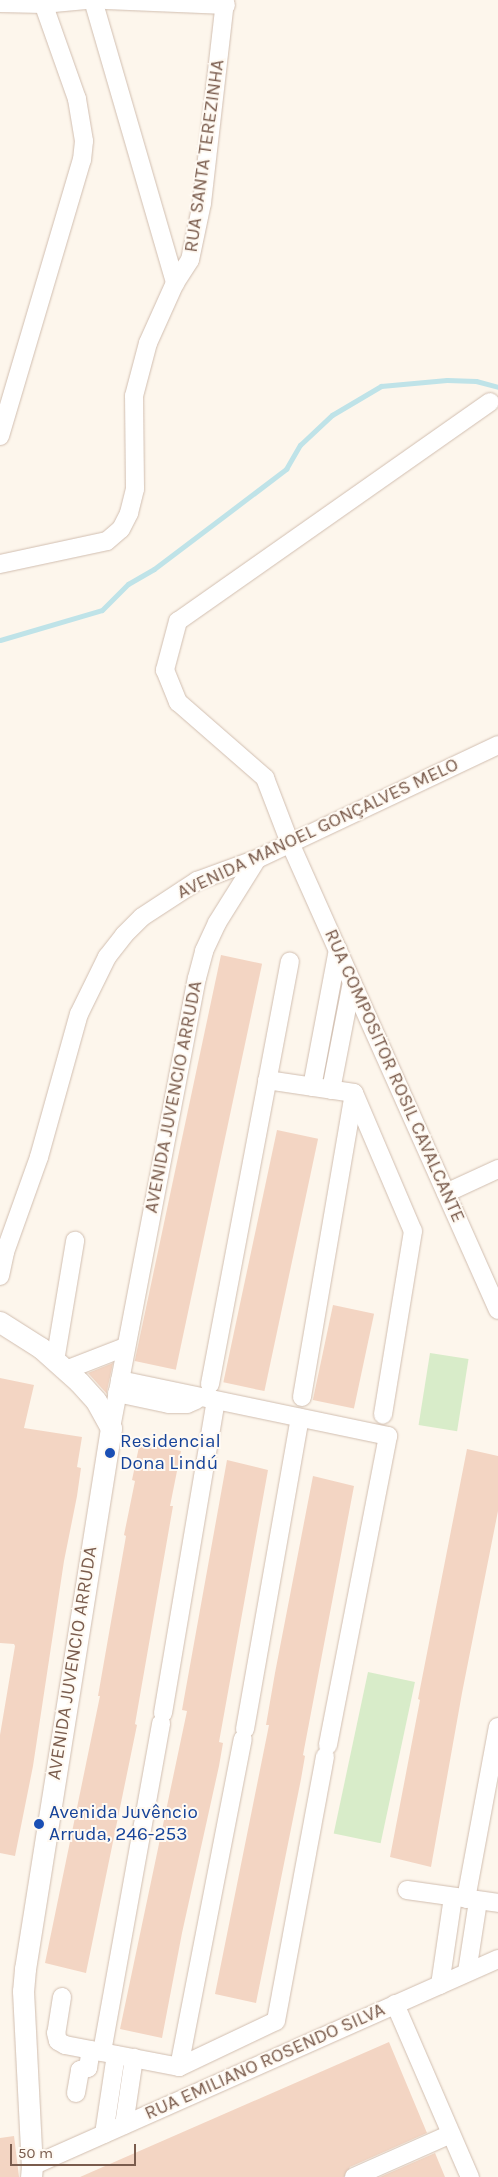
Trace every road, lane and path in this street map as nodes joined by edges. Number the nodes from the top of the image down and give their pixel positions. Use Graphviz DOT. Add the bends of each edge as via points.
graph roads {
  1 [pos="86,0"];
  2 [pos="92,0"];
  3 [pos="106,0"];
  4 [pos="43,2"];
  5 [pos="0,3"];
  6 [pos="225,3"];
  7 [pos="175,283"];
  8 [pos="490,402"];
  9 [pos="0,436"];
  10 [pos="0,564"];
  11 [pos="498,745"];
  12 [pos="290,843"];
  13 [pos="257,859"];
  14 [pos="338,949"];
  15 [pos="290,961"];
  16 [pos="352,982"];
  17 [pos="267,1080"];
  18 [pos="312,1087"];
  19 [pos="331,1090"];
  20 [pos="354,1094"];
  21 [pos="498,1169"];
  22 [pos="446,1193"];
  23 [pos="75,1241"];
  24 [pos="0,1276"];
  25 [pos="498,1310"];
  26 [pos="0,1322"];
  27 [pos="125,1347"];
  28 [pos="61,1365"];
  29 [pos="118,1386"];
  30 [pos="209,1394"];
  31 [pos="302,1397"];
  32 [pos="383,1415"];
  33 [pos="300,1418"];
  34 [pos="111,1428"];
  35 [pos="498,1727"];
  36 [pos="408,1890"];
  37 [pos="466,1899"];
  38 [pos="498,1903"];
  39 [pos="498,1958"];
  40 [pos="467,1972"];
  41 [pos="440,1984"];
  42 [pos="62,1997"];
  43 [pos="395,2004"];
  44 [pos="103,2052"];
  45 [pos="134,2058"];
  46 [pos="179,2067"];
  47 [pos="76,2093"];
  48 [pos="124,2125"];
  49 [pos="104,2134"];
  50 [pos="451,2134"];
  51 [pos="31,2171"];
  52 [pos="354,2177"];
  53 [pos="470,2177"];
  1 -- 4 [label="street"];
  2 -- 7 [label="street"];
  3 -- 6 [label="street"];
  4 -- 5 [label="street"];
  4 -- 9 [label="street" via="76,99 84,141 48,281"];
  6 -- 7 [label="street, RUA SANTA TEREZINHA" via="202,203 190,260"];
  7 -- 10 [label="street, RUA SANTA TEREZINHA" via="148,343 134,396 134,489 129,513 121,529 107,541"];
  8 -- 12 [label="street, RUA COMPOSITOR ROSIL CAVALCANTE" via="178,621 166,670 178,702 265,778"];
  11 -- 12 [label="street, AVENIDA MANOEL GONÇALVES MELO"];
  12 -- 13 [label="street, AVENIDA MANOEL GONÇALVES MELO"];
  12 -- 14 [label="street, RUA COMPOSITOR ROSIL CAVALCANTE"];
  13 -- 24 [label="street, AVENIDA MANOEL GONÇALVES MELO" via="197,881 162,902 142,917 107,958 79,1014 40,1157 5,1252"];
  13 -- 27 [label="street, AVENIDA JUVENCIO ARRUDA" via="217,923 204,951"];
  14 -- 16 [label="street, RUA COMPOSITOR ROSIL CAVALCANTE"];
  14 -- 18 [label="street"];
  15 -- 17 [label="street"];
  16 -- 19 [label="street"];
  16 -- 22 [label="street, RUA COMPOSITOR ROSIL CAVALCANTE"];
  17 -- 18 [label="street"];
  17 -- 30 [label="street"];
  18 -- 19 [label="street"];
  19 -- 20 [label="street"];
  20 -- 31 [label="street"];
  20 -- 32 [label="street" via="413,1230"];
  21 -- 22 [label="street"];
  22 -- 25 [label="street, RUA COMPOSITOR ROSIL CAVALCANTE"];
  23 -- 28 [label="street"];
  26 -- 28 [label="street" via="25,1336"];
  27 -- 28 [label="street"];
  27 -- 29 [label="street, AVENIDA JUVENCIO ARRUDA"];
  28 -- 34 [label="street" via="96,1401"];
  29 -- 30 [label="street"];
  29 -- 34 [label="street, AVENIDA JUVENCIO ARRUDA"];
  30 -- 33 [label="street"];
  30 -- 44 [label="street" via="162,1718"];
  33 -- 46 [label="street" via="244,1734"];
  33 -- 46 [label="street" via="388,1436 276,2021"];
  34 -- 51 [label="street, AVENIDA JUVENCIO ARRUDA" via="24,1969"];
  35 -- 37 [label="street"];
  36 -- 37 [label="street"];
  37 -- 38 [label="street"];
  37 -- 40 [label="street"];
  37 -- 41 [label="street"];
  39 -- 40 [label="street, RUA EMILIANO ROSENDO SILVA"];
  40 -- 41 [label="street, RUA EMILIANO ROSENDO SILVA"];
  41 -- 43 [label="street, RUA EMILIANO ROSENDO SILVA"];
  42 -- 44 [label="street" via="56,2033 58,2041"];
  43 -- 48 [label="street, RUA EMILIANO ROSENDO SILVA"];
  43 -- 50 [label="street"];
  44 -- 45 [label="street"];
  44 -- 47 [label="street" via="88,2068 80,2070"];
  44 -- 49 [label="street"];
  45 -- 46 [label="street"];
  45 -- 48 [label="street"];
  48 -- 49 [label="street, RUA EMILIANO ROSENDO SILVA"];
  49 -- 51 [label="street, RUA EMILIANO ROSENDO SILVA"];
  50 -- 52 [label="street"];
  50 -- 53 [label="street"];
}
